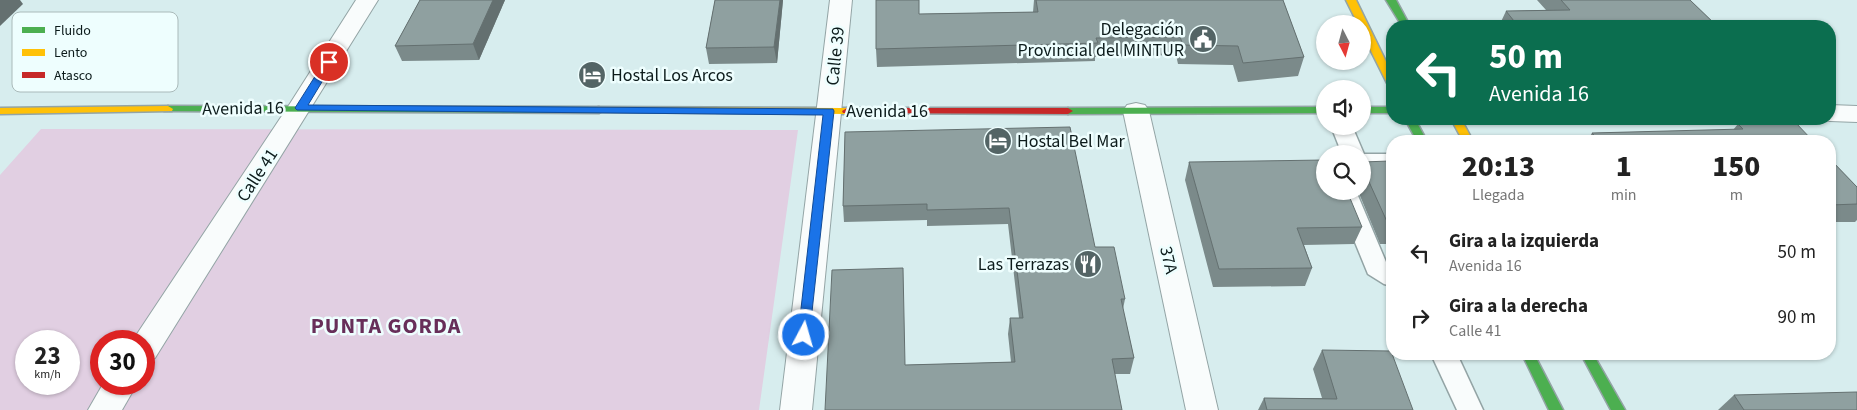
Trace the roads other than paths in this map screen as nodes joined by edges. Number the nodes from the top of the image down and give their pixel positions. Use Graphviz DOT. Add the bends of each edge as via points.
graph roads {
  1 [pos="367,0"];
  2 [pos="841,0"];
  3 [pos="1351,0"];
  4 [pos="1391,0"];
  5 [pos="1403,20"];
  6 [pos="1386,71"];
  7 [pos="300,108"];
  8 [pos="1316,110"];
  9 [pos="1371,110"];
  10 [pos="1386,110"];
  11 [pos="0,111"];
  12 [pos="829,111"];
  13 [pos="1136,111"];
  14 [pos="1836,114"];
  15 [pos="1857,114"];
  16 [pos="1371,161"];
  17 [pos="1386,161"];
  18 [pos="1349,200"];
  19 [pos="1386,274"];
  20 [pos="155,331"];
  21 [pos="1447,360"];
  22 [pos="1531,360"];
  23 [pos="1590,360"];
  24 [pos="114,395"];
  25 [pos="104,410"];
  26 [pos="796,410"];
  27 [pos="1202,410"];
  28 [pos="1470,410"];
  29 [pos="1556,410"];
  30 [pos="1618,410"];
  1 -- 7 [label="street, Calle 41"];
  2 -- 12 [label="street, Calle 39"];
  3 -- 6 [label="street"];
  4 -- 5 [label="street"];
  7 -- 11 [label="street, Avenida 16"];
  7 -- 12 [label="street, Avenida 16"];
  7 -- 20 [label="street, Calle 41"];
  8 -- 13 [label="street, Avenida 16"];
  9 -- 10 [label="street"];
  12 -- 13 [label="street, Avenida 16"];
  12 -- 26 [label="street, Calle 39"];
  13 -- 27 [label="street, 37A"];
  14 -- 15 [label="street"];
  16 -- 17 [label="lane"];
  18 -- 19 [label="lane" via="1376,268"];
  21 -- 28 [label="lane"];
  22 -- 29 [label="street"];
  23 -- 30 [label="street"];
  24 -- 25 [label="street"];
}
